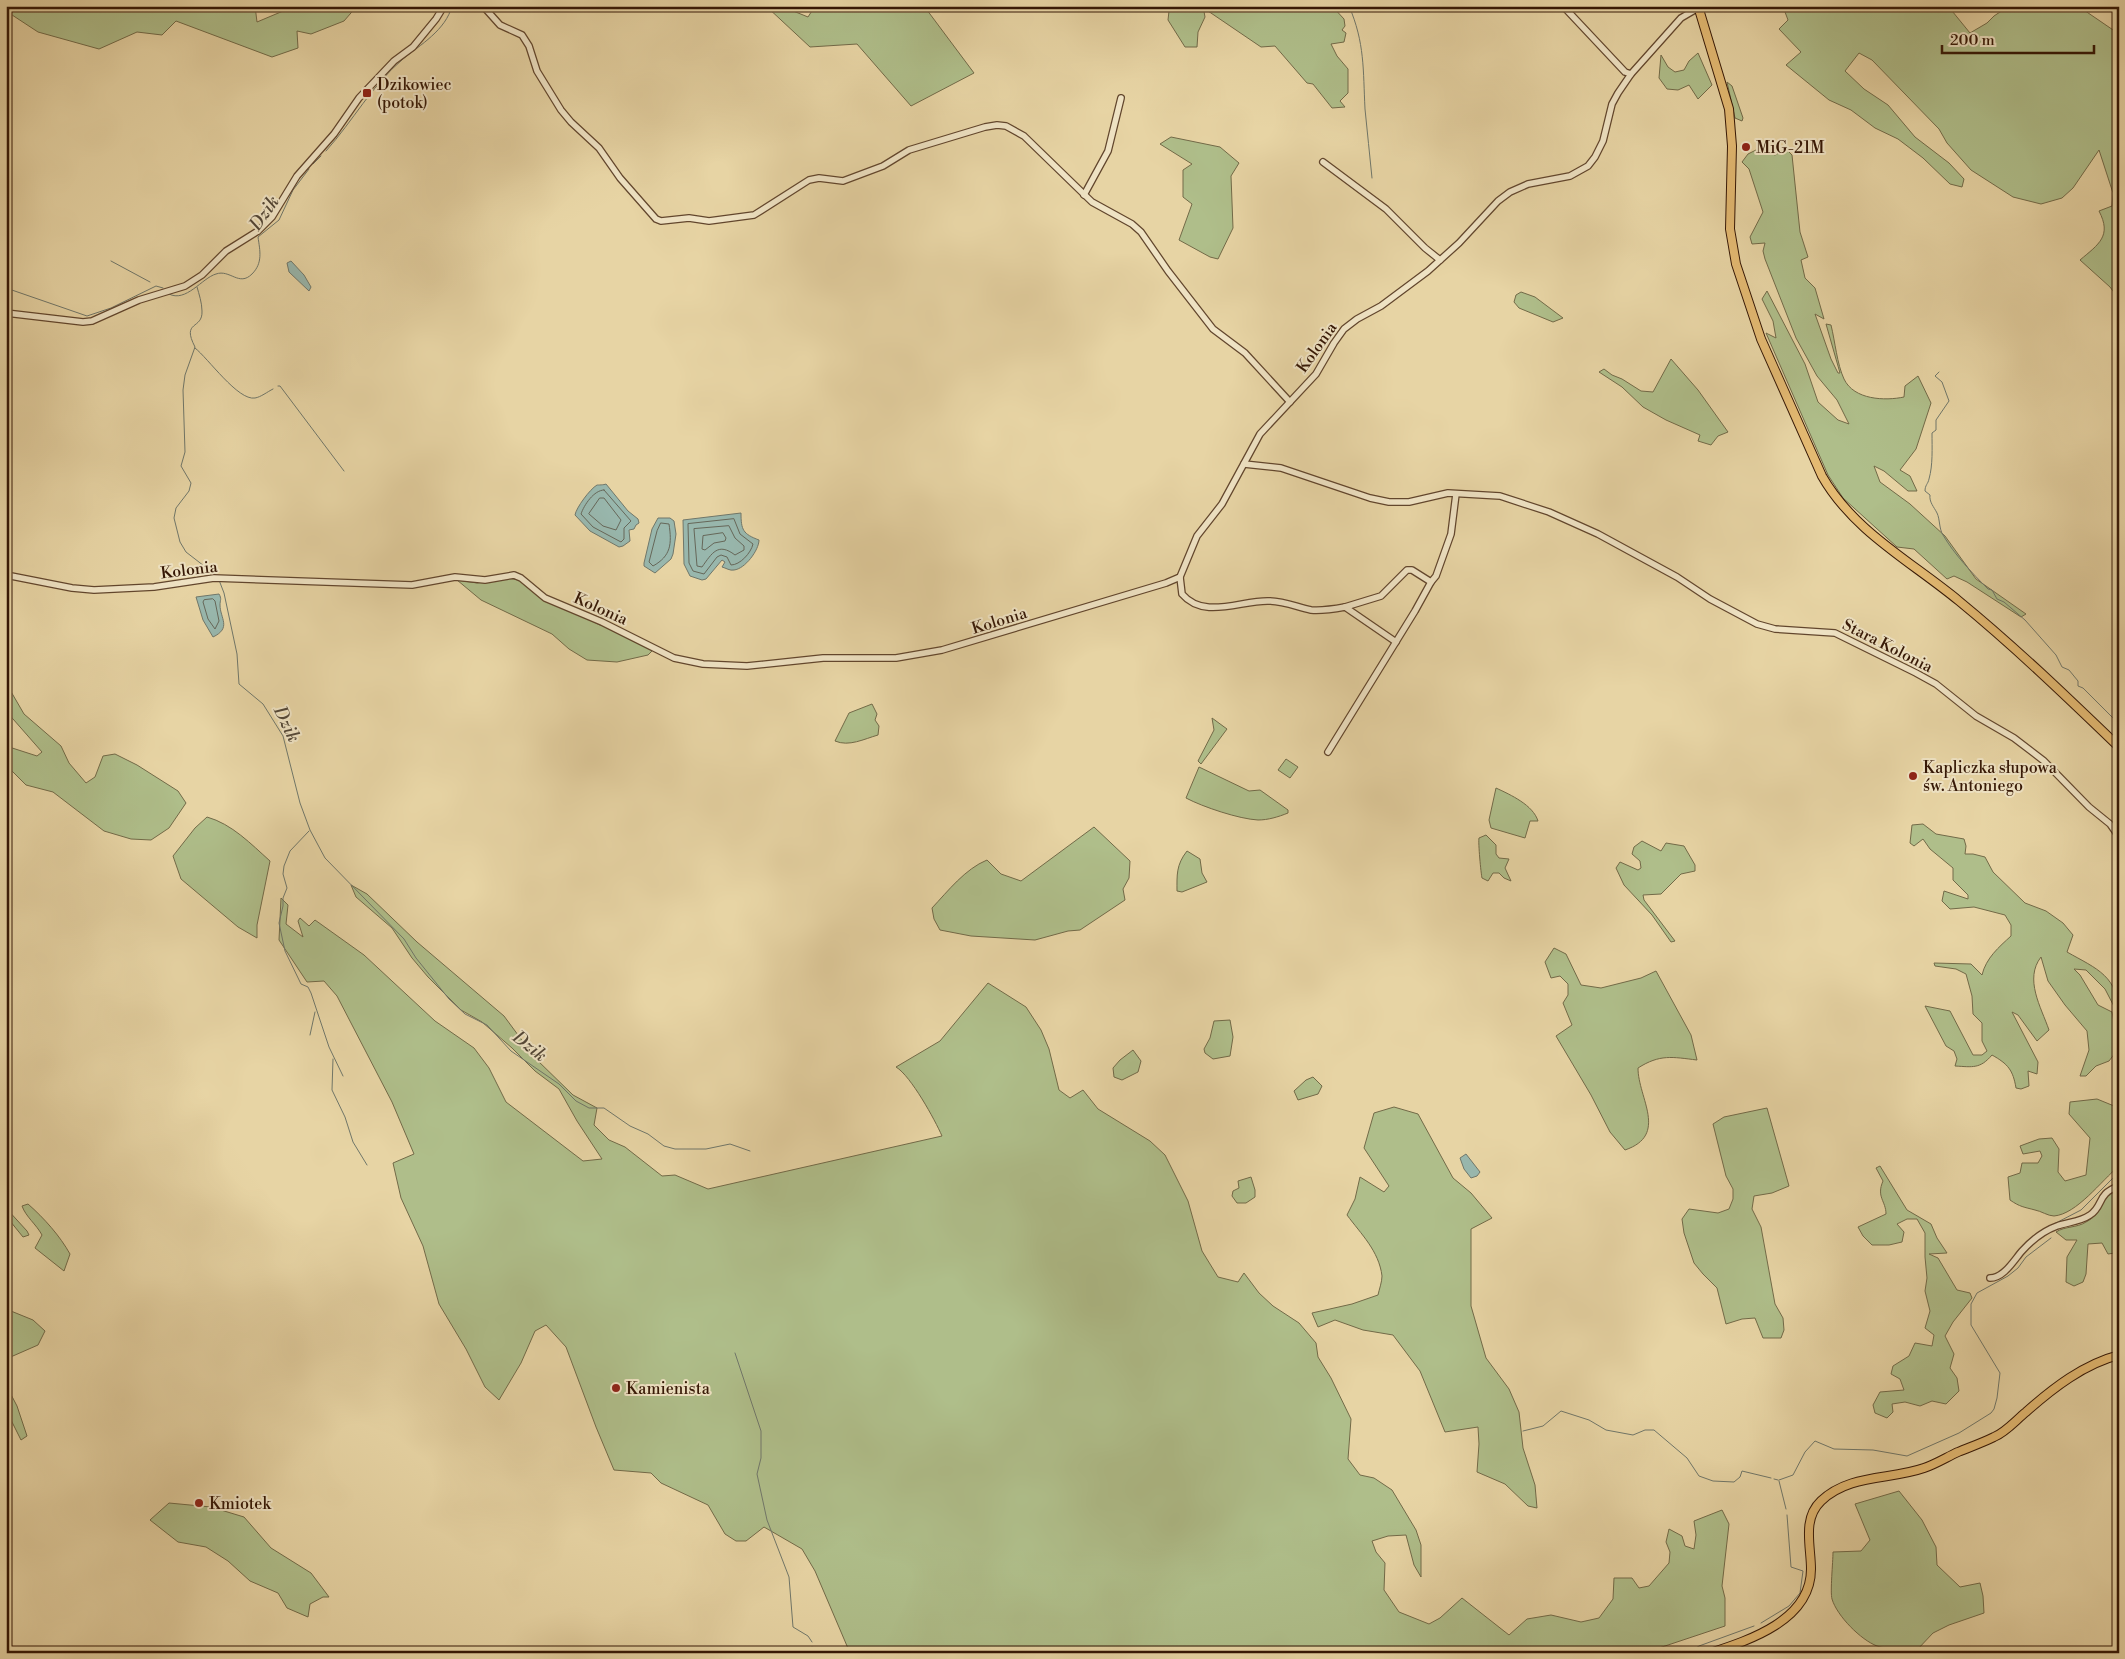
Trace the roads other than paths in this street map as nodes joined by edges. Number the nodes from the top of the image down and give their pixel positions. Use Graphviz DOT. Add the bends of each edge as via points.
graph roads {
  1 [pos="444,6"];
  2 [pos="482,6"];
  3 [pos="1563,6"];
  4 [pos="1698,7"];
  5 [pos="1632,74"];
  6 [pos="1122,98"];
  7 [pos="1323,162"];
  8 [pos="1084,195"];
  9 [pos="1440,260"];
  10 [pos="6,313"];
  11 [pos="1290,402"];
  12 [pos="1244,464"];
  13 [pos="1456,494"];
  14 [pos="6,575"];
  15 [pos="1180,578"];
  16 [pos="1431,582"];
  17 [pos="1345,607"];
  18 [pos="1396,642"];
  19 [pos="2119,746"];
  20 [pos="1328,752"];
  21 [pos="2119,837"];
  22 [pos="2119,1186"];
  23 [pos="1990,1278"];
  24 [pos="2118,1356"];
  25 [pos="1710,1653"];
  1 -- 10 [label="street" via="413,47 394,61 359,98 334,134 297,176 272,217 258,231 226,251 202,275 185,286 139,300 92,321"];
  2 -- 8 [label="street" via="500,25 522,36 537,71 561,110 599,148 656,219 709,221 754,214 809,180 843,180 883,166 909,150 997,125 1014,129 1024,136"];
  3 -- 5 [label="street" via="1625,72"];
  4 -- 5 [label="street, Kolonia" via="1681,18"];
  4 -- 19 [label="main road" via="1729,109 1732,146 1730,229 1736,264 1761,339 1822,476 1849,513 1982,620"];
  5 -- 9 [label="street, Kolonia" via="1612,104 1603,141 1588,166 1570,176 1528,184 1510,192"];
  6 -- 8 [label="street" via="1108,151"];
  7 -- 9 [label="street" via="1386,209"];
  8 -- 11 [label="street" via="1141,232 1213,329 1245,353"];
  9 -- 11 [label="street, Kolonia" via="1389,300 1344,329 1316,374"];
  11 -- 12 [label="street, Kolonia" via="1260,434"];
  12 -- 13 [label="street, Stara Kolonia" via="1281,468 1389,502"];
  12 -- 15 [label="street, Kolonia" via="1222,504 1197,536"];
  13 -- 16 [label="street" via="1451,534"];
  13 -- 21 [label="street, Stara Kolonia" via="1493,494 1549,512 1635,553 1757,624 1835,633 1916,673 2044,761 2110,824"];
  14 -- 15 [label="street, Kolonia" via="94,590 154,587 218,578 406,585 455,577 485,580 514,575 545,598 674,658 693,663 747,666 822,658 896,658 942,650"];
  15 -- 17 [label="street, Kolonia" via="1182,594 1194,604 1204,606 1270,601 1312,610"];
  16 -- 17 [label="street" via="1412,570 1406,570 1381,596"];
  16 -- 18 [label="street"];
  17 -- 18 [label="street"];
  18 -- 20 [label="street"];
  22 -- 23 [label="street" via="2103,1194 2093,1213 2046,1230 2024,1248 2000,1275"];
  24 -- 25 [label="main road" via="2098,1361 2080,1371 1995,1437 1924,1468 1847,1485 1827,1496 1816,1507 1810,1522 1810,1574 1807,1588 1796,1608 1761,1633"];
}
